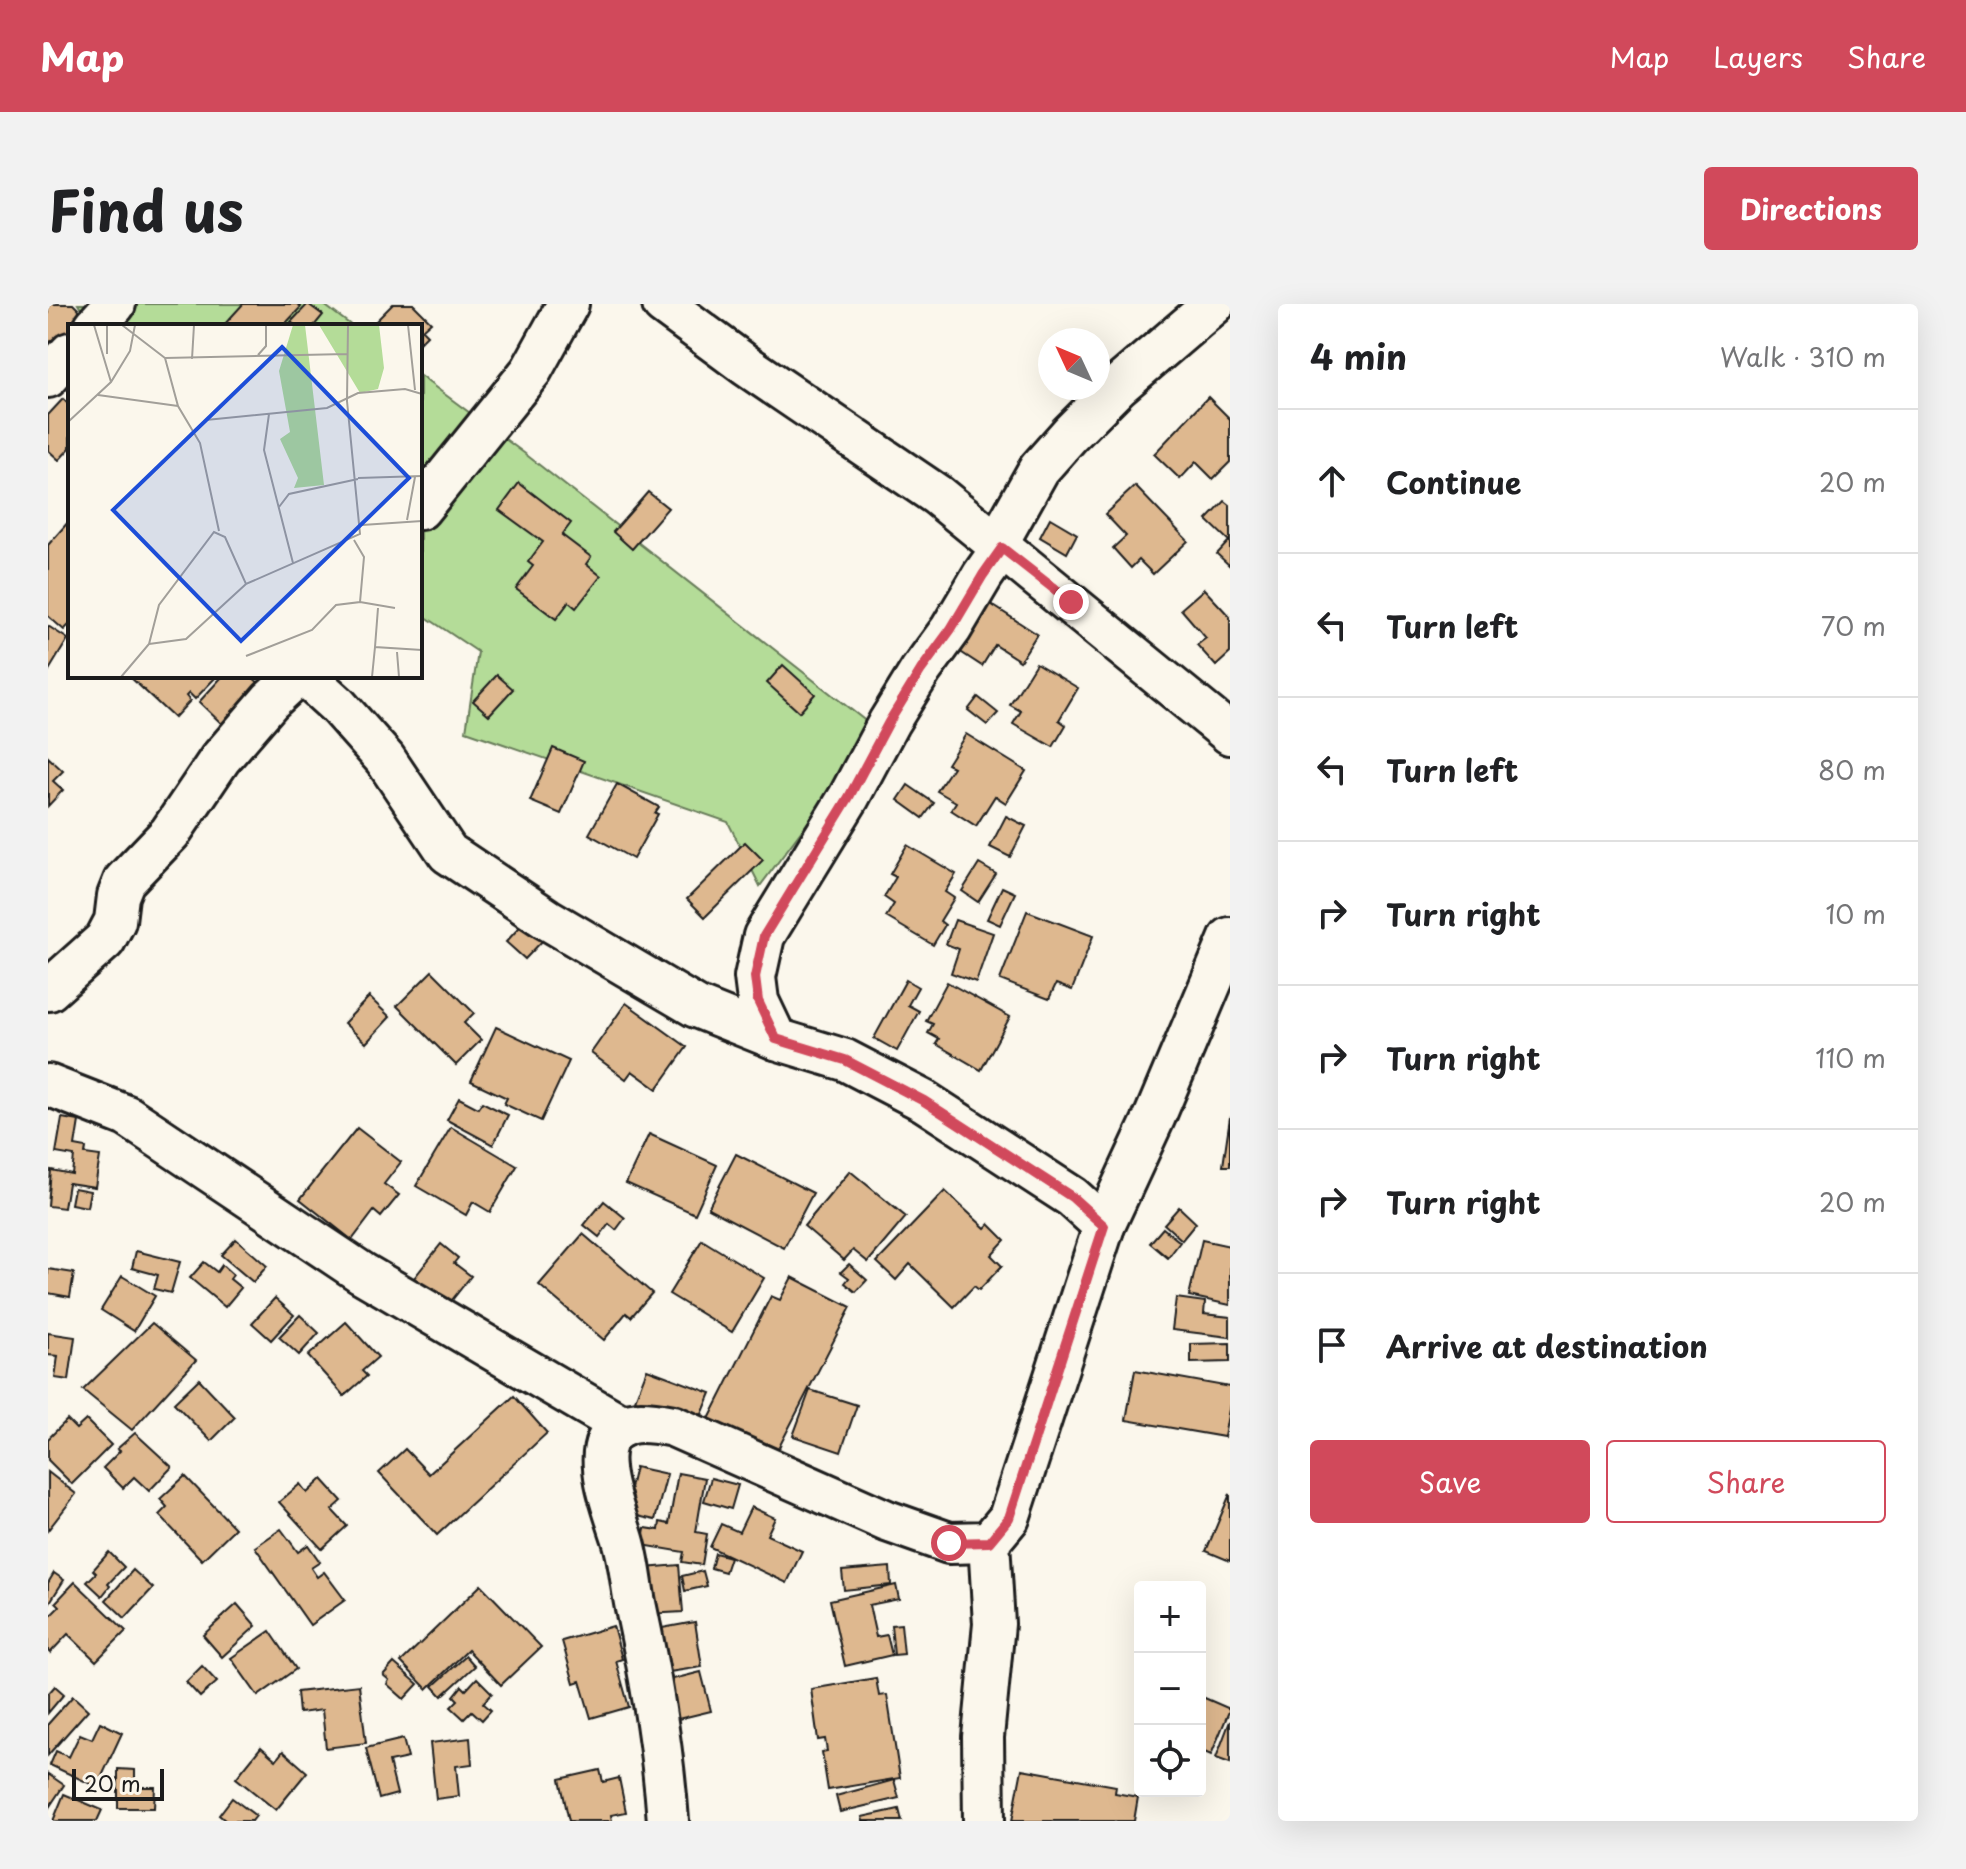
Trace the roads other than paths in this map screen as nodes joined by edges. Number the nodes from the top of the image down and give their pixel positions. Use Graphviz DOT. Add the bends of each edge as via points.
graph roads {
  1 [pos="115,304"];
  2 [pos="568,304"];
  3 [pos="663,304"];
  4 [pos="1214,304"];
  5 [pos="97,324"];
  6 [pos="68,355"];
  7 [pos="48,377"];
  8 [pos="422,507"];
  9 [pos="1000,546"];
  10 [pos="295,678"];
  11 [pos="307,678"];
  12 [pos="1230,734"];
  13 [pos="1230,938"];
  14 [pos="49,990"];
  15 [pos="776,1039"];
  16 [pos="48,1085"];
  17 [pos="1104,1226"];
  18 [pos="623,1426"];
  19 [pos="989,1542"];
  20 [pos="668,1821"];
  21 [pos="984,1821"];
  1 -- 5 [label="street"];
  2 -- 8 [label="street" via="531,371"];
  3 -- 9 [label="street" via="937,495"];
  4 -- 9 [label="street" via="1118,386 1039,469"];
  6 -- 7 [label="street"];
  9 -- 12 [label="street"];
  9 -- 15 [label="street" via="764,936 755,977 758,1001"];
  10 -- 14 [label="street" via="220,759 170,833 124,881 105,940"];
  11 -- 15 [label="street" via="385,759 448,853 696,1007"];
  13 -- 17 [label="street"];
  15 -- 17 [label="street" via="845,1060 924,1101 1072,1197"];
  16 -- 18 [label="street" via="127,1116 362,1273"];
  17 -- 19 [label="street" via="1009,1518"];
  18 -- 19 [label="street" via="641,1420 673,1426 887,1521 949,1543"];
  18 -- 20 [label="street" via="609,1436 603,1452 606,1479 629,1556"];
  19 -- 21 [label="street" via="994,1624 983,1737"];
}
